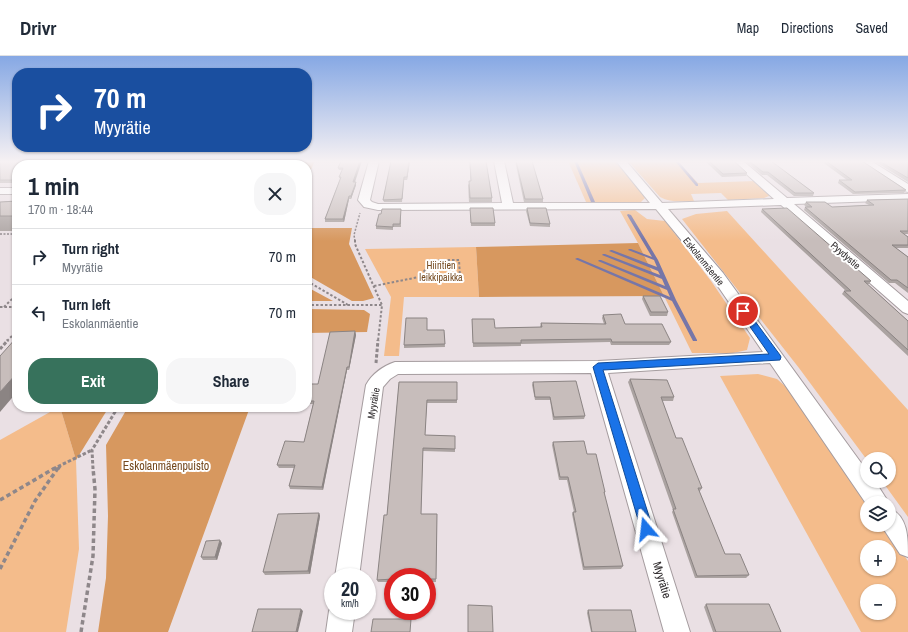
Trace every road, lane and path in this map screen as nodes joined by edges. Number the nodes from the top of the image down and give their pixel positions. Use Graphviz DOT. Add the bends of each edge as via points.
graph roads {
  1 [pos="367,188"];
  2 [pos="504,188"];
  3 [pos="644,188"];
  4 [pos="769,188"];
  5 [pos="0,191"];
  6 [pos="12,191"];
  7 [pos="908,197"];
  8 [pos="784,201"];
  9 [pos="368,205"];
  10 [pos="508,206"];
  11 [pos="660,206"];
  12 [pos="0,234"];
  13 [pos="12,234"];
  14 [pos="419,277"];
  15 [pos="312,284"];
  16 [pos="374,286"];
  17 [pos="12,298"];
  18 [pos="312,305"];
  19 [pos="349,305"];
  20 [pos="382,305"];
  21 [pos="2,307"];
  22 [pos="908,310"];
  23 [pos="12,336"];
  24 [pos="0,349"];
  25 [pos="776,357"];
  26 [pos="598,367"];
  27 [pos="384,375"];
  28 [pos="115,412"];
  29 [pos="92,450"];
  30 [pos="61,465"];
  31 [pos="873,496"];
  32 [pos="0,500"];
  33 [pos="896,528"];
  34 [pos="908,546"];
  35 [pos="348,568"];
  36 [pos="0,569"];
  37 [pos="341,620"];
  38 [pos="81,632"];
  39 [pos="339,632"];
  40 [pos="677,632"];
  1 -- 9 [label="street" via="364,200"];
  2 -- 10 [label="street"];
  3 -- 11 [label="street, Eskolanmäentie"];
  4 -- 8 [label="street, Pyydystie"];
  5 -- 6 [label="street"];
  7 -- 8 [label="street"];
  8 -- 11 [label="street"];
  8 -- 22 [label="street, Pyydystie"];
  9 -- 10 [label="street"];
  9 -- 16 [label="path" via="360,211 354,235 355,244"];
  10 -- 11 [label="street"];
  11 -- 25 [label="street, Eskolanmäentie" via="718,276"];
  12 -- 13 [label="path"];
  14 -- 14 [label="path" via="434,260 459,260 460,277"];
  14 -- 16 [label="path"];
  15 -- 19 [label="path"];
  16 -- 20 [label="path"];
  17 -- 21 [label="path"];
  18 -- 19 [label="path"];
  19 -- 20 [label="path"];
  20 -- 27 [label="path" via="376,362"];
  23 -- 24 [label="path"];
  25 -- 26 [label="street, Myyrätie"];
  25 -- 31 [label="street, Eskolanmäentie"];
  26 -- 27 [label="street, Myyrätie" via="395,368"];
  26 -- 40 [label="street, Myyrätie"];
  27 -- 35 [label="street, Myyrätie" via="375,385"];
  28 -- 29 [label="path"];
  29 -- 30 [label="path"];
  29 -- 38 [label="path" via="95,489 93,556"];
  30 -- 32 [label="path"];
  30 -- 36 [label="path" via="35,501"];
  33 -- 34 [label="street"];
  37 -- 39 [label="street"];
}
